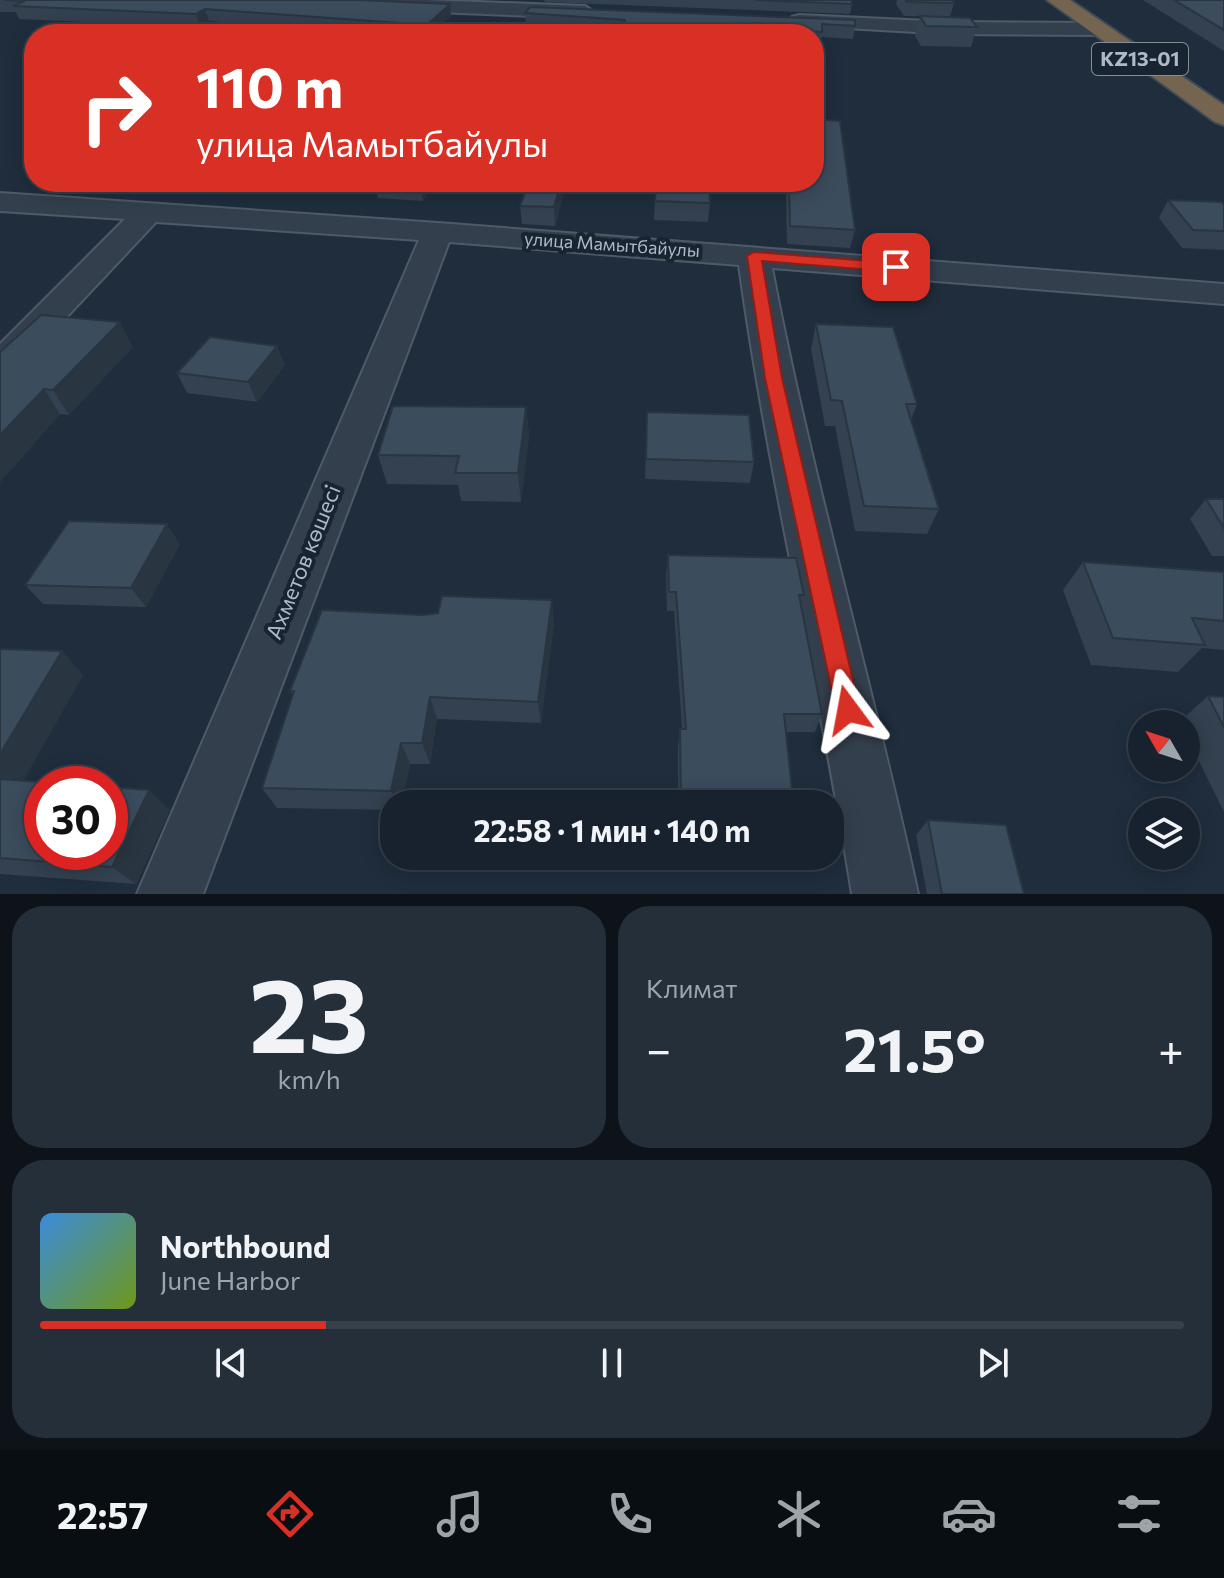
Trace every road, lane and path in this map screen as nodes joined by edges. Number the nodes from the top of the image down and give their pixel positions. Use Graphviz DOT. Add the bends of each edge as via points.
graph roads {
  1 [pos="287,0"];
  2 [pos="1057,0"];
  3 [pos="603,13"];
  4 [pos="777,20"];
  5 [pos="1098,29"];
  6 [pos="1224,117"];
  7 [pos="0,202"];
  8 [pos="150,211"];
  9 [pos="438,232"];
  10 [pos="754,256"];
  11 [pos="1224,294"];
  12 [pos="0,366"];
  13 [pos="170,894"];
  14 [pos="885,894"];
  1 -- 3 [label="street"];
  2 -- 5 [label="highway, KZ13-01"];
  4 -- 5 [label="street"];
  5 -- 6 [label="highway, KZ13-01"];
  7 -- 8 [label="street, улица Мамытбайулы"];
  8 -- 9 [label="street, улица Мамытбайулы"];
  8 -- 12 [label="street"];
  9 -- 10 [label="street, улица Мамытбайулы"];
  9 -- 13 [label="street, Ахметов көшесі"];
  10 -- 11 [label="street, улица Мамытбайулы"];
  10 -- 14 [label="street" via="774,378"];
}
